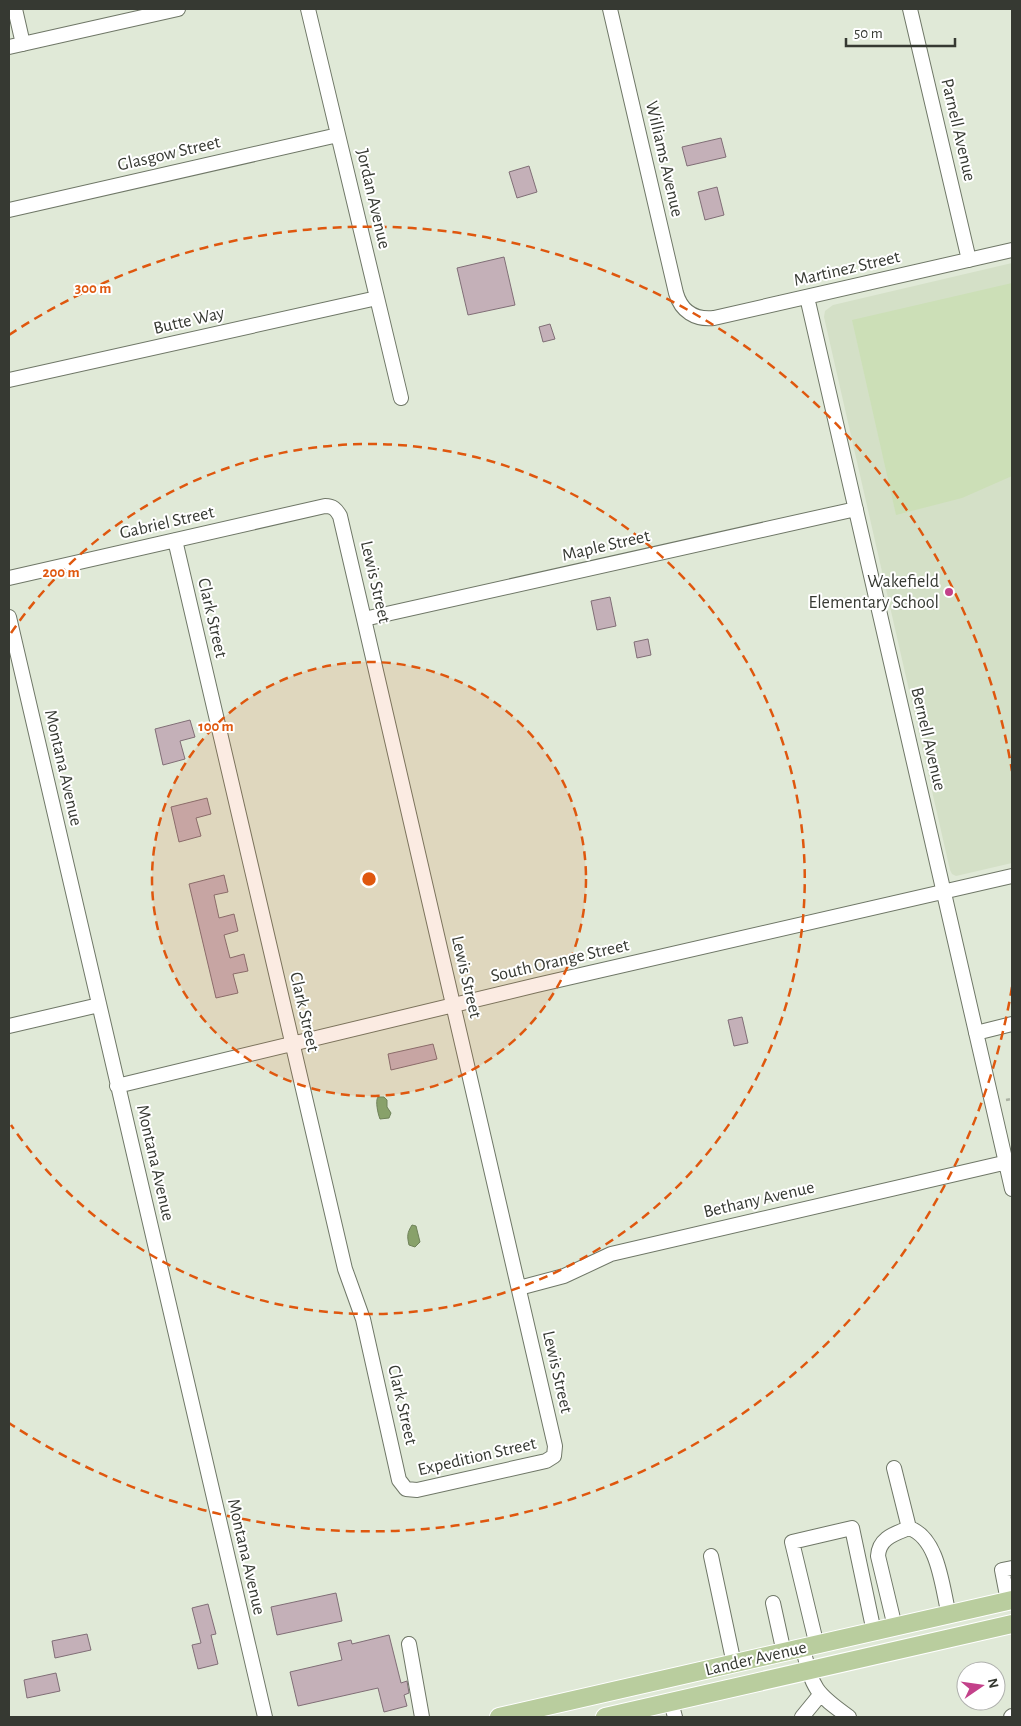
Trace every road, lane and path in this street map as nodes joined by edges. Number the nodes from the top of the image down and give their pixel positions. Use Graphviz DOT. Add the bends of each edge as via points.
graph roads {
  1 [pos="15,9"];
  2 [pos="178,9"];
  3 [pos="308,9"];
  4 [pos="610,9"];
  5 [pos="910,9"];
  6 [pos="23,44"];
  7 [pos="9,47"];
  8 [pos="338,135"];
  9 [pos="9,210"];
  10 [pos="1012,250"];
  11 [pos="969,260"];
  12 [pos="807,297"];
  13 [pos="377,298"];
  14 [pos="690,314"];
  15 [pos="9,380"];
  16 [pos="401,398"];
  17 [pos="334,508"];
  18 [pos="856,509"];
  19 [pos="175,540"];
  20 [pos="9,578"];
  21 [pos="9,617"];
  22 [pos="364,619"];
  23 [pos="1012,876"];
  24 [pos="944,892"];
  25 [pos="99,1005"];
  26 [pos="453,1005"];
  27 [pos="1012,1024"];
  28 [pos="9,1026"];
  29 [pos="976,1033"];
  30 [pos="293,1045"];
  31 [pos="118,1086"];
  32 [pos="1012,1099"];
  33 [pos="1006,1100"];
  34 [pos="1009,1162"];
  35 [pos="1012,1189"];
  36 [pos="519,1288"];
  37 [pos="554,1456"];
  38 [pos="894,1468"];
  39 [pos="406,1489"];
  40 [pos="909,1528"];
  41 [pos="712,1556"];
  42 [pos="1012,1568"];
  43 [pos="1010,1601"];
  44 [pos="774,1603"];
  45 [pos="948,1615"];
  46 [pos="1012,1624"];
  47 [pos="895,1627"];
  48 [pos="874,1632"];
  49 [pos="409,1644"];
  50 [pos="810,1647"];
  51 [pos="784,1653"];
  52 [pos="734,1664"];
  53 [pos="808,1670"];
  54 [pos="820,1695"];
  55 [pos="673,1709"];
  56 [pos="631,1714"];
  57 [pos="264,1717"];
  58 [pos="422,1717"];
  59 [pos="499,1717"];
  60 [pos="605,1717"];
  61 [pos="802,1717"];
  62 [pos="849,1717"];
  1 -- 6 [label="street"];
  2 -- 6 [label="street"];
  3 -- 8 [label="street, Jordan Avenue"];
  4 -- 14 [label="street, Williams Avenue" via="676,293"];
  5 -- 11 [label="street, Parnell Avenue"];
  6 -- 7 [label="street"];
  8 -- 9 [label="street, Glasgow Street"];
  8 -- 13 [label="street, Jordan Avenue"];
  10 -- 11 [label="street, Martinez Street"];
  11 -- 12 [label="street, Martinez Street"];
  12 -- 14 [label="street, Martinez Street" via="714,318"];
  12 -- 18 [label="street, Bernell Avenue"];
  13 -- 15 [label="street, Butte Way"];
  13 -- 16 [label="street, Jordan Avenue"];
  17 -- 19 [label="street, Gabriel Street" via="324,506"];
  17 -- 22 [label="street, Lewis Street" via="340,516"];
  18 -- 22 [label="street, Maple Street"];
  18 -- 24 [label="street, Bernell Avenue"];
  19 -- 20 [label="street, Gabriel Street"];
  19 -- 30 [label="street, Clark Street"];
  21 -- 25 [label="street, Montana Avenue"];
  22 -- 26 [label="street, Lewis Street"];
  23 -- 24 [label="street, South Orange Street"];
  24 -- 26 [label="street, South Orange Street"];
  24 -- 29 [label="street, Bernell Avenue"];
  25 -- 28 [label="street"];
  25 -- 31 [label="street, Montana Avenue"];
  26 -- 30 [label="street, South Orange Street"];
  26 -- 36 [label="street, Lewis Street"];
  27 -- 29 [label="street"];
  29 -- 34 [label="street, Bernell Avenue"];
  30 -- 31 [label="street, South Orange Street"];
  30 -- 39 [label="street, Clark Street" via="345,1269 363,1319 399,1480"];
  31 -- 57 [label="street, Montana Avenue"];
  32 -- 33 [label="path"];
  34 -- 35 [label="street, Bernell Avenue"];
  34 -- 36 [label="street, Bethany Avenue" via="611,1254 564,1276"];
  36 -- 37 [label="street, Lewis Street" via="555,1446"];
  37 -- 39 [label="street, Expedition Street" via="518,1468 417,1490"];
  38 -- 40 [label="street"];
  40 -- 45 [label="street" via="933,1550"];
  40 -- 47 [label="street" via="886,1538 878,1551"];
  41 -- 52 [label="street"];
  42 -- 43 [label="street" via="1002,1570"];
  43 -- 45 [label="main road, Lander Avenue"];
  44 -- 51 [label="street"];
  45 -- 47 [label="main road, Lander Avenue"];
  46 -- 53 [label="main road, Lander Avenue"];
  47 -- 48 [label="main road, Lander Avenue"];
  48 -- 50 [label="main road, Lander Avenue"];
  48 -- 50 [label="street" via="852,1528 792,1542"];
  49 -- 58 [label="street"];
  50 -- 51 [label="main road, Lander Avenue"];
  50 -- 53 [label="street"];
  51 -- 52 [label="main road, Lander Avenue"];
  52 -- 59 [label="main road, Lander Avenue"];
  53 -- 54 [label="street"];
  53 -- 55 [label="main road, Lander Avenue"];
  54 -- 61 [label="street"];
  54 -- 62 [label="street"];
  55 -- 56 [label="main road, Lander Avenue"];
  56 -- 60 [label="main road, Lander Avenue"];
}
